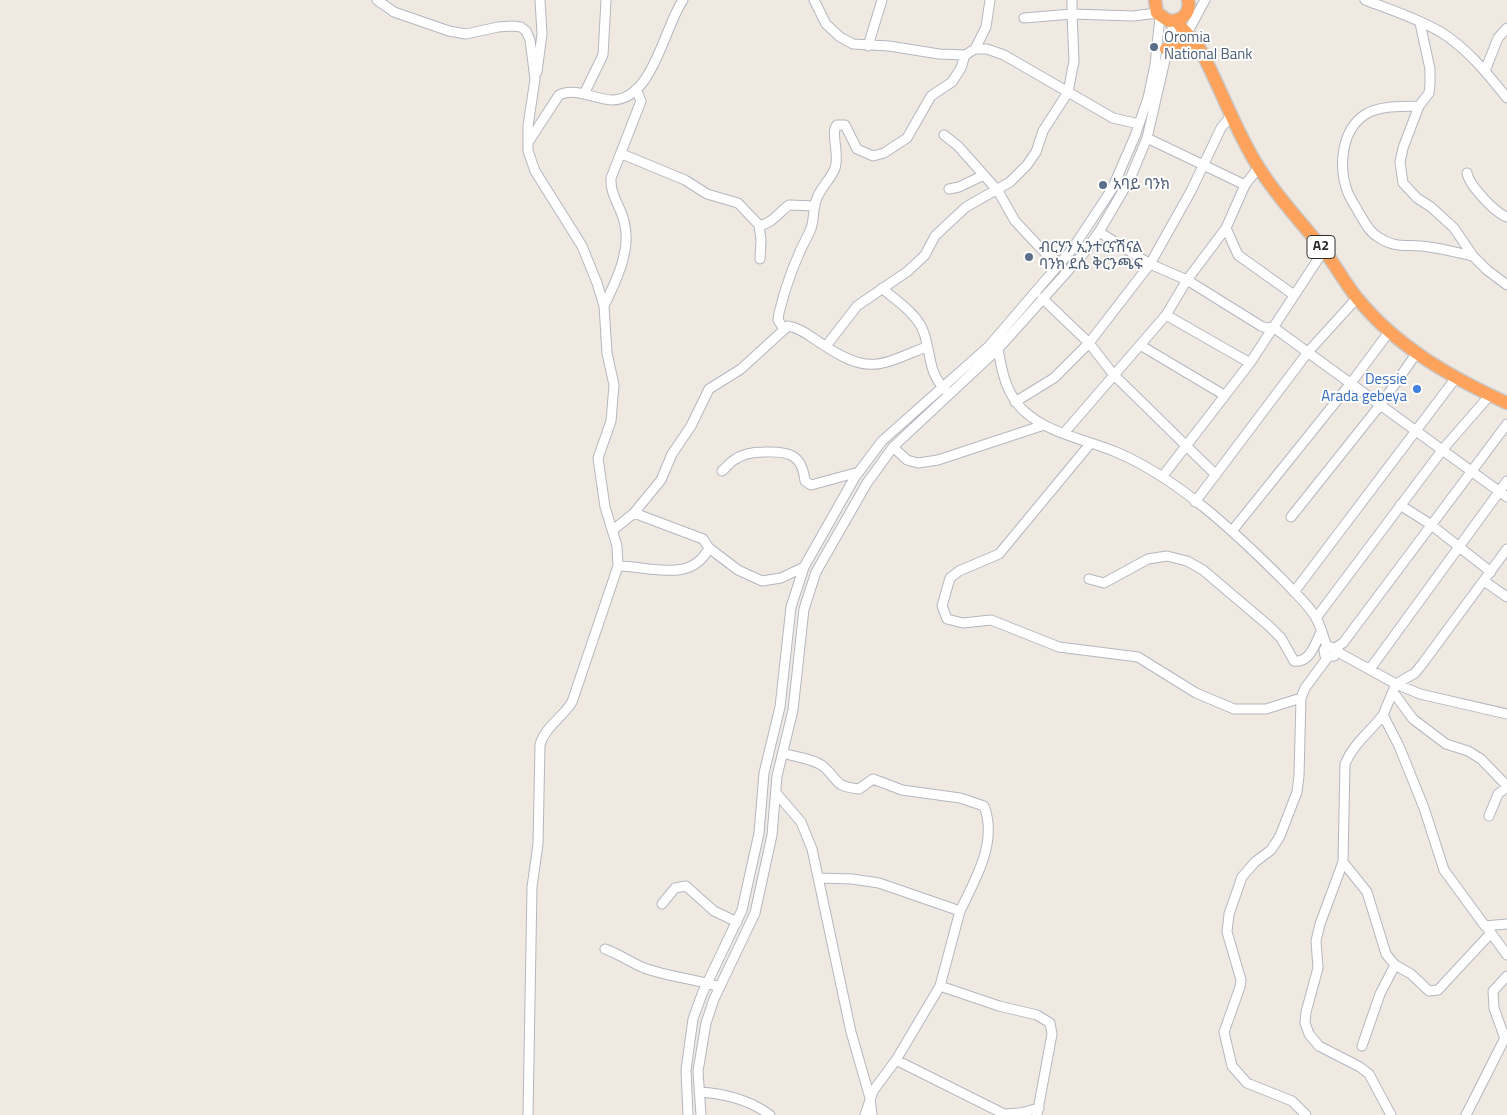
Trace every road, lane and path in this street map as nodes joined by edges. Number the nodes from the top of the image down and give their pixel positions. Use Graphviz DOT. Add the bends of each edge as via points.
graph roads {
  1 [pos="377,0"];
  2 [pos="540,0"];
  3 [pos="606,0"];
  4 [pos="684,0"];
  5 [pos="814,0"];
  6 [pos="882,0"];
  7 [pos="990,0"];
  8 [pos="1072,0"];
  9 [pos="1188,0"];
  10 [pos="1205,0"];
  11 [pos="1365,0"];
  12 [pos="1157,10"];
  13 [pos="1072,14"];
  14 [pos="1024,18"];
  15 [pos="1179,19"];
  16 [pos="1420,23"];
  17 [pos="1507,28"];
  18 [pos="1193,37"];
  19 [pos="868,46"];
  20 [pos="975,49"];
  21 [pos="1166,49"];
  22 [pos="965,55"];
  23 [pos="1485,70"];
  24 [pos="535,79"];
  25 [pos="636,89"];
  26 [pos="1068,92"];
  27 [pos="584,94"];
  28 [pos="1507,98"];
  29 [pos="1419,106"];
  30 [pos="1231,116"];
  31 [pos="1139,124"];
  32 [pos="944,135"];
  33 [pos="1147,138"];
  34 [pos="529,141"];
  35 [pos="622,154"];
  36 [pos="1203,165"];
  37 [pos="1258,168"];
  38 [pos="1467,173"];
  39 [pos="984,175"];
  40 [pos="1245,185"];
  41 [pos="949,189"];
  42 [pos="998,191"];
  43 [pos="815,206"];
  44 [pos="1507,217"];
  45 [pos="759,225"];
  46 [pos="1226,228"];
  47 [pos="1099,232"];
  48 [pos="1324,250"];
  49 [pos="1474,256"];
  50 [pos="760,259"];
  51 [pos="1061,263"];
  52 [pos="1150,264"];
  53 [pos="1187,280"];
  54 [pos="1507,285"];
  55 [pos="882,288"];
  56 [pos="1294,295"];
  57 [pos="1042,298"];
  58 [pos="1357,298"];
  59 [pos="604,306"];
  60 [pos="1166,315"];
  61 [pos="1273,327"];
  62 [pos="784,329"];
  63 [pos="1389,332"];
  64 [pos="1089,343"];
  65 [pos="1140,345"];
  66 [pos="826,346"];
  67 [pos="926,347"];
  68 [pos="998,349"];
  69 [pos="1308,352"];
  70 [pos="1416,354"];
  71 [pos="1250,363"];
  72 [pos="1113,374"];
  73 [pos="1455,379"];
  74 [pos="1351,383"];
  75 [pos="942,387"];
  76 [pos="950,393"];
  77 [pos="1224,395"];
  78 [pos="1490,395"];
  79 [pos="1015,402"];
  80 [pos="1507,403"];
  81 [pos="1381,404"];
  82 [pos="907,419"];
  83 [pos="1507,424"];
  84 [pos="1044,425"];
  85 [pos="914,426"];
  86 [pos="1415,431"];
  87 [pos="1064,433"];
  88 [pos="1090,444"];
  89 [pos="1187,445"];
  90 [pos="894,447"];
  91 [pos="1443,449"];
  92 [pos="1472,470"];
  93 [pos="722,471"];
  94 [pos="859,472"];
  95 [pos="1216,475"];
  96 [pos="1162,477"];
  97 [pos="1507,481"];
  98 [pos="1503,494"];
  99 [pos="1195,502"];
  100 [pos="1400,505"];
  101 [pos="634,513"];
  102 [pos="1291,517"];
  103 [pos="1430,524"];
  104 [pos="613,530"];
  105 [pos="1232,531"];
  106 [pos="1458,546"];
  107 [pos="709,548"];
  108 [pos="1507,550"];
  109 [pos="618,561"];
  110 [pos="804,567"];
  111 [pos="1491,572"];
  112 [pos="1089,579"];
  113 [pos="1484,581"];
  114 [pos="1294,592"];
  115 [pos="1507,597"];
  116 [pos="1316,618"];
  117 [pos="1321,632"];
  118 [pos="1333,648"];
  119 [pos="1370,669"];
  120 [pos="784,670"];
  121 [pos="797,671"];
  122 [pos="1395,688"];
  123 [pos="1301,698"];
  124 [pos="1507,714"];
  125 [pos="1383,715"];
  126 [pos="783,753"];
  127 [pos="1507,786"];
  128 [pos="777,794"];
  129 [pos="1489,816"];
  130 [pos="1343,862"];
  131 [pos="818,878"];
  132 [pos="662,904"];
  133 [pos="960,912"];
  134 [pos="737,922"];
  135 [pos="1507,924"];
  136 [pos="1488,930"];
  137 [pos="605,949"];
  138 [pos="1507,955"];
  139 [pos="1395,965"];
  140 [pos="1507,976"];
  141 [pos="707,983"];
  142 [pos="720,986"];
  143 [pos="940,986"];
  144 [pos="1506,1035"];
  145 [pos="1362,1046"];
  146 [pos="896,1060"];
  147 [pos="699,1092"];
  148 [pos="870,1098"];
  149 [pos="1038,1111"];
  150 [pos="528,1115"];
  151 [pos="688,1115"];
  152 [pos="701,1115"];
  153 [pos="770,1115"];
  154 [pos="866,1115"];
  155 [pos="872,1115"];
  156 [pos="1306,1115"];
  157 [pos="1391,1115"];
  158 [pos="1466,1115"];
  1 -- 24 [label="street" via="394,12 449,31 466,34 498,26 521,27 530,40"];
  2 -- 24 [label="street" via="542,34"];
  3 -- 27 [label="street" via="603,55"];
  4 -- 25 [label="street" via="674,12 664,43 645,80"];
  5 -- 19 [label="street" via="826,24 840,37 853,44"];
  6 -- 19 [label="street"];
  7 -- 20 [label="street" via="986,27"];
  8 -- 13 [label="street"];
  9 -- 15 [label="highway" via="1188,10"];
  10 -- 18 [label="street"];
  11 -- 16 [label="street"];
  12 -- 13 [label="street" via="1133,16"];
  12 -- 15 [label="highway"];
  12 -- 31 [label="street" via="1155,65"];
  13 -- 14 [label="street"];
  13 -- 26 [label="street" via="1074,61"];
  15 -- 18 [label="highway, A2" via="1182,30"];
  15 -- 21 [label="street"];
  16 -- 23 [label="street" via="1439,31"];
  16 -- 29 [label="street" via="1430,84 1429,93"];
  17 -- 23 [label="street" via="1498,38"];
  18 -- 21 [label="highway" via="1181,46"];
  18 -- 30 [label="highway, A2"];
  19 -- 22 [label="street"];
  20 -- 22 [label="street"];
  20 -- 26 [label="street" via="1004,55"];
  21 -- 33 [label="street"];
  22 -- 43 [label="street" via="952,82 931,96 906,138 884,153 872,156 856,150 845,125 835,127 836,164 816,198"];
  23 -- 28 [label="street"];
  24 -- 34 [label="street"];
  25 -- 27 [label="street" via="627,98 611,100"];
  25 -- 35 [label="street" via="640,101"];
  26 -- 31 [label="street" via="1113,118"];
  26 -- 42 [label="street" via="1043,131 1036,152 1027,165"];
  27 -- 34 [label="street" via="566,92 559,95"];
  29 -- 49 [label="street" via="1402,148 1400,168 1403,183 1454,228"];
  29 -- 49 [label="street" via="1382,109 1367,113 1357,121 1343,152 1348,192 1366,224 1388,243 1402,247 1426,246"];
  30 -- 36 [label="street" via="1221,128"];
  30 -- 37 [label="highway, A2"];
  31 -- 51 [label="street" via="1112,189"];
  32 -- 39 [label="street"];
  33 -- 36 [label="street"];
  33 -- 47 [label="street" via="1130,179"];
  34 -- 59 [label="street" via="528,151 535,171 582,246"];
  35 -- 45 [label="street" via="685,180 707,194 738,203"];
  35 -- 59 [label="street" via="611,185 625,222 626,246 620,270"];
  36 -- 40 [label="street"];
  36 -- 52 [label="street"];
  37 -- 40 [label="street"];
  37 -- 48 [label="highway, A2"];
  38 -- 44 [label="street" via="1484,198"];
  39 -- 41 [label="street"];
  39 -- 42 [label="street"];
  40 -- 46 [label="street"];
  42 -- 51 [label="street" via="1015,221 1046,254"];
  42 -- 55 [label="street" via="966,207 935,236 925,255"];
  43 -- 45 [label="street" via="789,205 771,222"];
  43 -- 62 [label="street" via="810,231 794,262 781,303 778,320"];
  45 -- 50 [label="street"];
  46 -- 53 [label="street"];
  46 -- 56 [label="street" via="1238,255"];
  47 -- 52 [label="street"];
  47 -- 57 [label="street"];
  48 -- 56 [label="street"];
  48 -- 58 [label="highway, A2"];
  49 -- 54 [label="street"];
  51 -- 75 [label="street" via="990,346"];
  52 -- 53 [label="street"];
  52 -- 64 [label="street"];
  53 -- 60 [label="street"];
  53 -- 61 [label="street" via="1261,326"];
  55 -- 66 [label="street" via="858,306"];
  55 -- 67 [label="street" via="915,318"];
  56 -- 61 [label="street"];
  57 -- 64 [label="street"];
  57 -- 68 [label="street"];
  58 -- 63 [label="highway, A2"];
  58 -- 69 [label="street"];
  59 -- 104 [label="street" via="606,353 614,385 611,421 598,458 605,507"];
  60 -- 65 [label="street"];
  60 -- 71 [label="street"];
  61 -- 69 [label="street"];
  61 -- 71 [label="street"];
  62 -- 66 [label="street" via="788,326 800,329"];
  62 -- 101 [label="street" via="742,368 709,390 672,454 661,480"];
  63 -- 70 [label="highway, A2"];
  63 -- 74 [label="street"];
  64 -- 72 [label="street"];
  64 -- 79 [label="street" via="1054,378"];
  65 -- 72 [label="street"];
  65 -- 77 [label="street"];
  66 -- 67 [label="street" via="859,363 881,365"];
  67 -- 75 [label="street" via="935,377"];
  68 -- 76 [label="street"];
  68 -- 79 [label="street" via="1009,393"];
  69 -- 74 [label="street"];
  69 -- 95 [label="street"];
  70 -- 73 [label="highway, A2"];
  70 -- 81 [label="street"];
  71 -- 77 [label="street"];
  72 -- 87 [label="street"];
  72 -- 89 [label="street"];
  73 -- 78 [label="highway, A2"];
  73 -- 86 [label="street"];
  74 -- 81 [label="street"];
  74 -- 105 [label="street"];
  75 -- 76 [label="street"];
  75 -- 82 [label="street"];
  76 -- 85 [label="street"];
  77 -- 89 [label="street"];
  78 -- 80 [label="highway, A2"];
  78 -- 91 [label="street"];
  79 -- 84 [label="street"];
  81 -- 86 [label="street"];
  81 -- 102 [label="street"];
  82 -- 85 [label="street"];
  82 -- 94 [label="street" via="882,441"];
  83 -- 92 [label="street"];
  84 -- 87 [label="street"];
  84 -- 90 [label="street" via="928,462 907,460"];
  85 -- 90 [label="street"];
  86 -- 91 [label="street"];
  86 -- 114 [label="street"];
  87 -- 88 [label="street"];
  88 -- 96 [label="street" via="1116,452"];
  88 -- 123 [label="street" via="999,554 950,578 942,606 944,616 952,622 963,623 991,620 1059,647 1138,658 1196,693 1234,709 1266,709"];
  89 -- 95 [label="street"];
  89 -- 96 [label="street"];
  90 -- 121 [label="street" via="867,483 816,572 804,609"];
  91 -- 92 [label="street"];
  91 -- 100 [label="street"];
  92 -- 98 [label="street"];
  92 -- 103 [label="street"];
  93 -- 94 [label="street" via="734,459 754,452 782,451 800,462 805,481 811,485"];
  94 -- 110 [label="street"];
  95 -- 99 [label="street"];
  96 -- 99 [label="street"];
  97 -- 98 [label="street"];
  98 -- 106 [label="street"];
  99 -- 105 [label="street"];
  100 -- 103 [label="street"];
  100 -- 116 [label="street"];
  101 -- 104 [label="street"];
  101 -- 107 [label="street" via="697,536"];
  103 -- 106 [label="street"];
  103 -- 118 [label="street" via="1349,636"];
  104 -- 109 [label="street"];
  105 -- 114 [label="street"];
  106 -- 111 [label="street"];
  106 -- 119 [label="street"];
  107 -- 109 [label="street" via="695,566 679,571"];
  107 -- 110 [label="street" via="738,570 762,581 781,578"];
  108 -- 111 [label="street"];
  109 -- 150 [label="street" via="572,702 542,736 540,745 538,844 532,887"];
  110 -- 120 [label="street" via="791,607"];
  111 -- 113 [label="street"];
  112 -- 117 [label="street" via="1104,583 1148,559 1174,557 1203,570 1270,626 1294,661 1308,657"];
  113 -- 115 [label="street"];
  113 -- 122 [label="street" via="1415,672"];
  114 -- 116 [label="street"];
  116 -- 117 [label="street"];
  117 -- 118 [label="street"];
  118 -- 119 [label="street"];
  118 -- 123 [label="street" via="1324,653 1328,657 1304,688"];
  119 -- 122 [label="street"];
  120 -- 121 [label="street"];
  120 -- 134 [label="street" via="780,707 764,773 759,833"];
  121 -- 126 [label="street" via="793,710"];
  122 -- 124 [label="street"];
  122 -- 125 [label="street"];
  122 -- 127 [label="street" via="1413,719 1446,744 1481,759"];
  123 -- 156 [label="street" via="1297,792 1275,843 1242,877 1229,914 1227,932 1239,971 1240,987 1224,1032 1232,1066 1247,1083 1292,1101"];
  125 -- 130 [label="street" via="1350,752 1345,764"];
  125 -- 136 [label="street" via="1424,808 1444,870"];
  126 -- 128 [label="street"];
  126 -- 133 [label="street" via="824,766 837,783 847,788 859,789 873,779 902,790 960,798 984,806 987,828 983,864"];
  127 -- 129 [label="street" via="1498,794"];
  128 -- 131 [label="street" via="801,822 812,849"];
  128 -- 142 [label="street" via="755,914"];
  130 -- 139 [label="street" via="1367,892 1382,945"];
  130 -- 157 [label="street" via="1316,941 1318,968 1305,1024 1319,1046 1369,1074"];
  131 -- 133 [label="street" via="879,883"];
  131 -- 148 [label="street" via="851,1032"];
  132 -- 134 [label="street" via="675,888 686,886 714,911"];
  133 -- 143 [label="street"];
  134 -- 141 [label="street"];
  135 -- 136 [label="street"];
  136 -- 138 [label="street"];
  136 -- 139 [label="street" via="1435,992 1429,991 1411,974"];
  137 -- 141 [label="street" via="622,954 642,967"];
  139 -- 145 [label="street" via="1380,994"];
  140 -- 144 [label="street" via="1494,991 1494,1008"];
  141 -- 142 [label="street"];
  141 -- 151 [label="street" via="693,1019 688,1045"];
  142 -- 147 [label="street" via="702,1039"];
  143 -- 146 [label="street"];
  143 -- 149 [label="street" via="1036,1015 1050,1023 1052,1034"];
  144 -- 158 [label="street"];
  146 -- 148 [label="street"];
  146 -- 149 [label="street" via="1004,1114"];
  147 -- 152 [label="street"];
  147 -- 153 [label="street" via="742,1100"];
  148 -- 154 [label="street"];
  148 -- 155 [label="street"];
}
